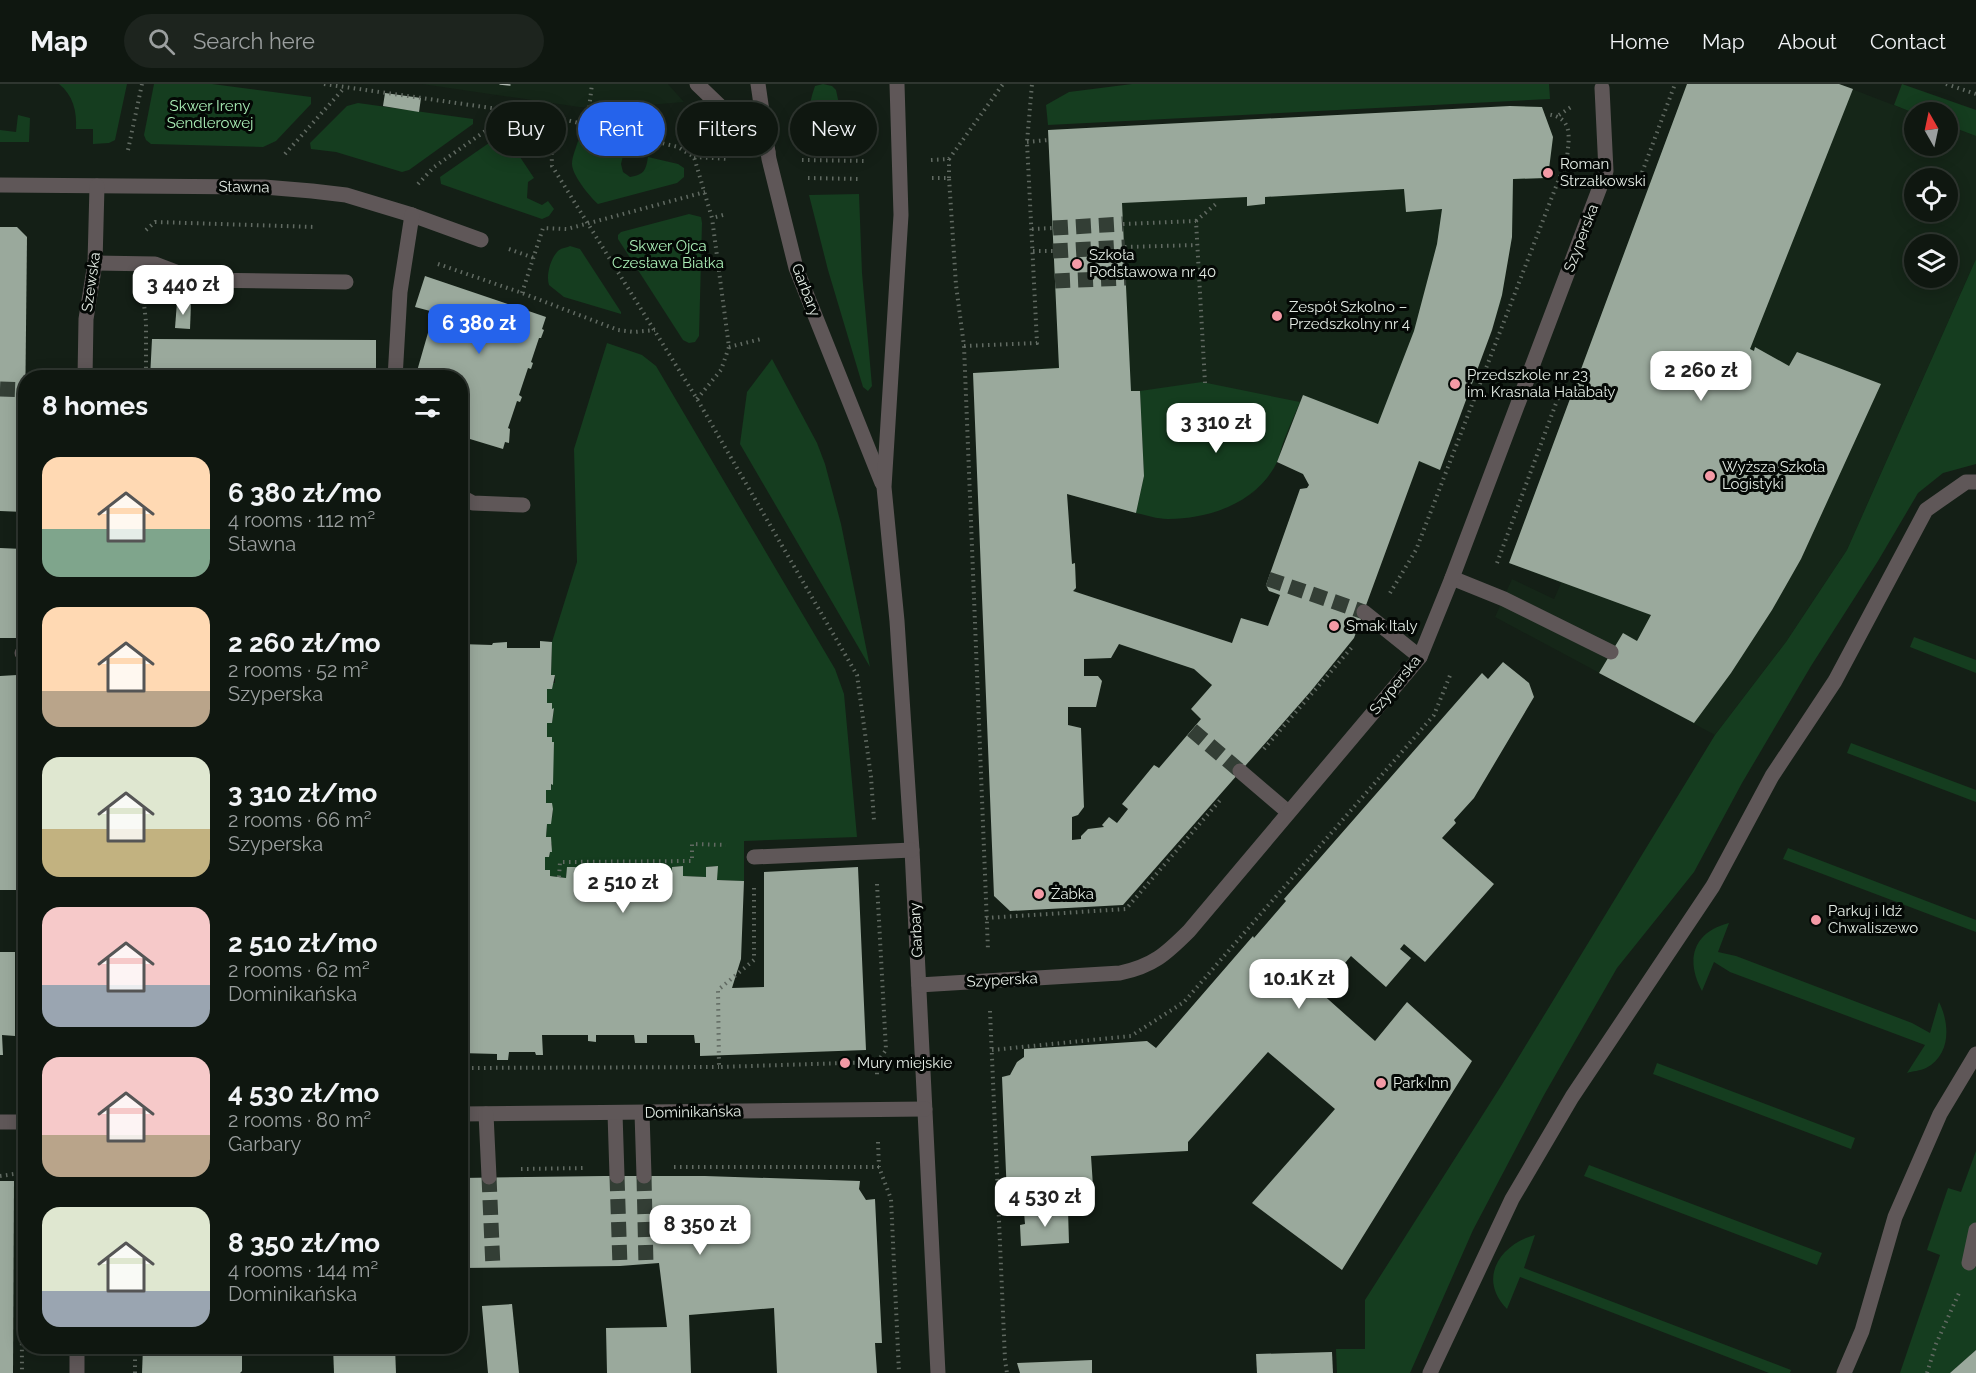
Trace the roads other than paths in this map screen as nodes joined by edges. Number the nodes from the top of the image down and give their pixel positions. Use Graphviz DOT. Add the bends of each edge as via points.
graph roads {
  1 [pos="697,84"];
  2 [pos="758,84"];
  3 [pos="897,84"];
  4 [pos="1602,88"];
  5 [pos="716,102"];
  6 [pos="761,102"];
  7 [pos="769,156"];
  8 [pos="0,185"];
  9 [pos="97,186"];
  10 [pos="412,215"];
  11 [pos="481,240"];
  12 [pos="95,263"];
  13 [pos="346,282"];
  14 [pos="85,370"];
  15 [pos="395,370"];
  16 [pos="1976,482"];
  17 [pos="884,488"];
  18 [pos="468,501"];
  19 [pos="523,505"];
  20 [pos="1452,578"];
  21 [pos="1369,616"];
  22 [pos="1611,652"];
  23 [pos="1420,657"];
  24 [pos="1242,772"];
  25 [pos="1288,812"];
  26 [pos="912,850"];
  27 [pos="754,857"];
  28 [pos="919,985"];
  29 [pos="1976,1054"];
  30 [pos="925,1109"];
  31 [pos="615,1113"];
  32 [pos="642,1113"];
  33 [pos="468,1114"];
  34 [pos="486,1114"];
  35 [pos="0,1122"];
  36 [pos="18,1122"];
  37 [pos="617,1176"];
  38 [pos="644,1176"];
  39 [pos="489,1177"];
  40 [pos="1976,1230"];
  41 [pos="1969,1263"];
  42 [pos="77,1354"];
  43 [pos="77,1373"];
  44 [pos="938,1373"];
  45 [pos="1430,1373"];
  46 [pos="1844,1373"];
  1 -- 5 [label="street"];
  2 -- 6 [label="street, Garbary"];
  3 -- 17 [label="street, Garbary" via="901,215"];
  4 -- 20 [label="street, Szyperska" via="1606,171"];
  7 -- 17 [label="street, Garbary" via="796,268"];
  8 -- 9 [label="street, Stawna"];
  9 -- 10 [label="street, Stawna" via="312,190 346,195"];
  9 -- 12 [label="street, Szewska"];
  10 -- 11 [label="street, Stawna"];
  10 -- 15 [label="street" via="400,292"];
  12 -- 13 [label="street" via="155,264 197,280"];
  12 -- 14 [label="street, Szewska" via="86,319"];
  16 -- 45 [label="street" via="1966,482 1926,510 1835,681 1772,776 1713,886 1572,1097 1512,1199"];
  17 -- 26 [label="street, Garbary"];
  18 -- 19 [label="street"];
  20 -- 22 [label="street"];
  20 -- 23 [label="street, Szyperska"];
  21 -- 23 [label="street"];
  23 -- 25 [label="street, Szyperska"];
  24 -- 25 [label="street"];
  25 -- 28 [label="street, Szyperska" via="1189,931 1152,963 1120,973"];
  26 -- 27 [label="street"];
  26 -- 28 [label="street, Garbary"];
  28 -- 30 [label="street, Garbary"];
  29 -- 46 [label="street" via="1940,1114 1895,1217 1862,1331"];
  30 -- 32 [label="street, Dominikańska"];
  30 -- 44 [label="street, Garbary"];
  31 -- 32 [label="street, Dominikańska"];
  31 -- 34 [label="street, Dominikańska"];
  31 -- 37 [label="street"];
  32 -- 38 [label="street"];
  33 -- 34 [label="street, Dominikańska"];
  34 -- 39 [label="street"];
  35 -- 36 [label="street"];
  40 -- 41 [label="street"];
  42 -- 43 [label="street"];
}
